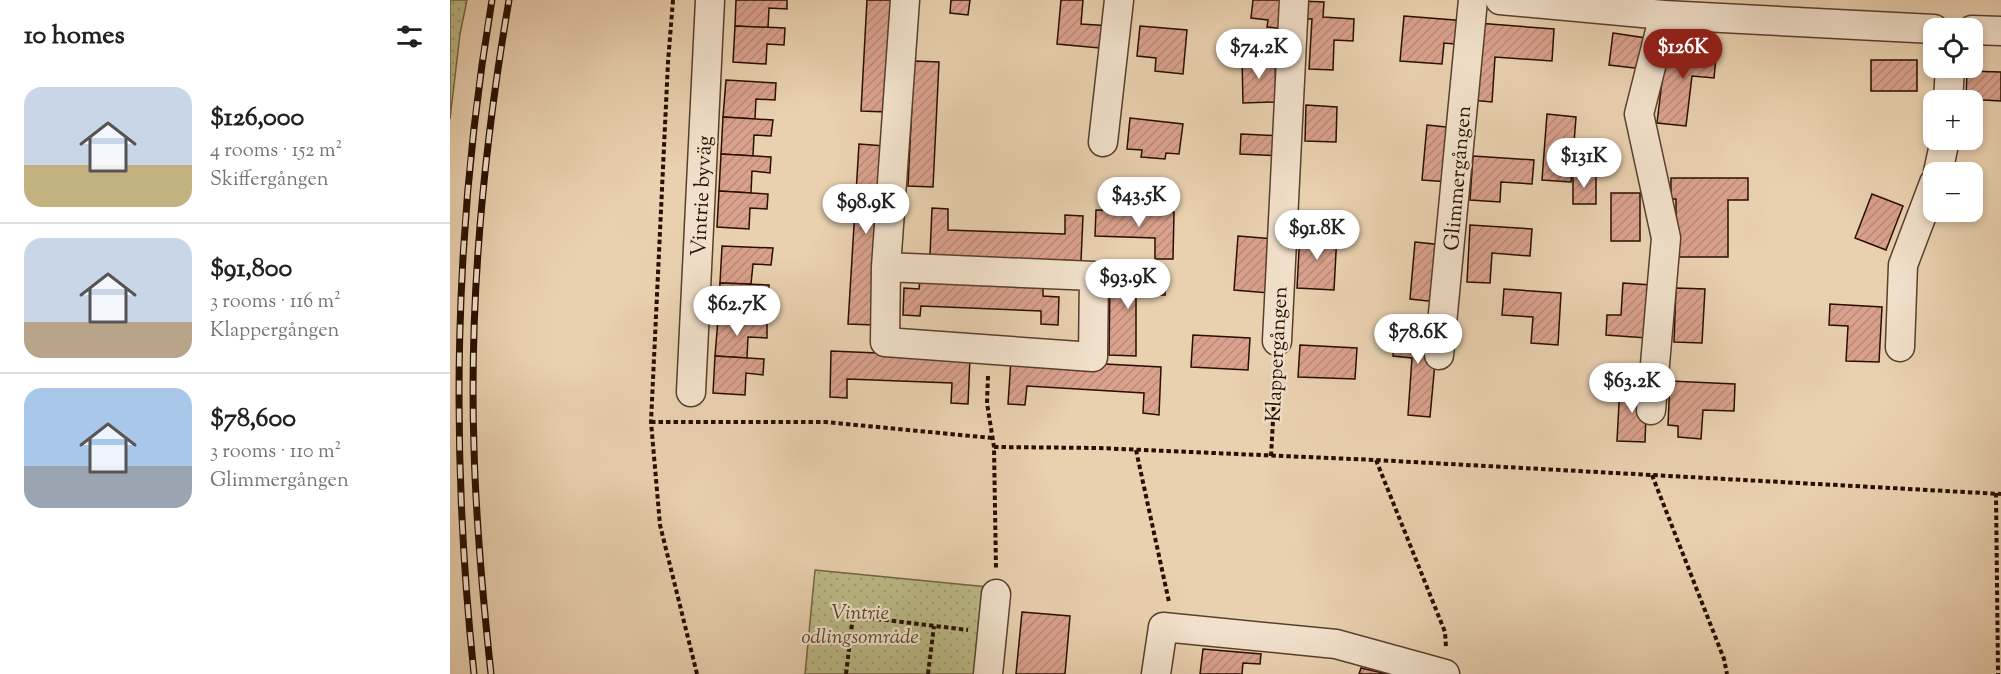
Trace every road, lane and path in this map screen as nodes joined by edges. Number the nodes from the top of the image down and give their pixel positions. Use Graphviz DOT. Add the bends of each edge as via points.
graph roads {
  1 [pos="674,0"];
  2 [pos="710,0"];
  3 [pos="905,0"];
  4 [pos="1119,0"];
  5 [pos="1294,0"];
  6 [pos="1473,0"];
  7 [pos="1500,0"];
  8 [pos="1664,15"];
  9 [pos="1923,28"];
  10 [pos="1983,30"];
  11 [pos="2001,31"];
  12 [pos="1103,142"];
  13 [pos="1923,212"];
  14 [pos="886,267"];
  15 [pos="1277,341"];
  16 [pos="1900,347"];
  17 [pos="989,351"];
  18 [pos="1439,356"];
  19 [pos="692,392"];
  20 [pos="1651,410"];
  21 [pos="651,422"];
  22 [pos="992,438"];
  23 [pos="994,447"];
  24 [pos="1136,450"];
  25 [pos="1271,456"];
  26 [pos="1376,460"];
  27 [pos="1652,475"];
  28 [pos="1998,493"];
  29 [pos="996,594"];
  30 [pos="934,626"];
  31 [pos="1168,628"];
  32 [pos="992,632"];
  33 [pos="1445,664"];
  34 [pos="697,674"];
  35 [pos="846,674"];
  36 [pos="928,674"];
  37 [pos="988,674"];
  38 [pos="1156,674"];
  39 [pos="1727,674"];
  40 [pos="1998,674"];
  1 -- 21 [label="path"];
  2 -- 19 [label="street, Vintrie byväg"];
  3 -- 14 [label="street"];
  4 -- 12 [label="street"];
  5 -- 15 [label="street, Klappergången"];
  6 -- 18 [label="street, Glimmergången"];
  7 -- 8 [label="street"];
  8 -- 9 [label="street"];
  8 -- 20 [label="street" via="1639,114 1666,238"];
  10 -- 11 [label="street"];
  13 -- 16 [label="street" via="1903,265"];
  14 -- 17 [label="street" via="885,342"];
  14 -- 17 [label="street" via="1094,276 1093,357"];
  15 -- 25 [label="path, Klappergången"];
  17 -- 22 [label="path" via="987,403"];
  21 -- 22 [label="path" via="825,422"];
  21 -- 34 [label="path" via="660,525"];
  22 -- 23 [label="path"];
  23 -- 24 [label="path"];
  23 -- 29 [label="path"];
  24 -- 25 [label="path"];
  24 -- 31 [label="path"];
  25 -- 26 [label="path"];
  26 -- 27 [label="path"];
  26 -- 33 [label="path" via="1445,632"];
  27 -- 28 [label="path"];
  27 -- 39 [label="path"];
  28 -- 40 [label="path"];
  29 -- 32 [label="street"];
  30 -- 32 [label="path"];
  30 -- 35 [label="path" via="853,616"];
  30 -- 36 [label="path"];
  31 -- 33 [label="street" via="1336,644"];
  31 -- 38 [label="street"];
  32 -- 37 [label="street"];
}
